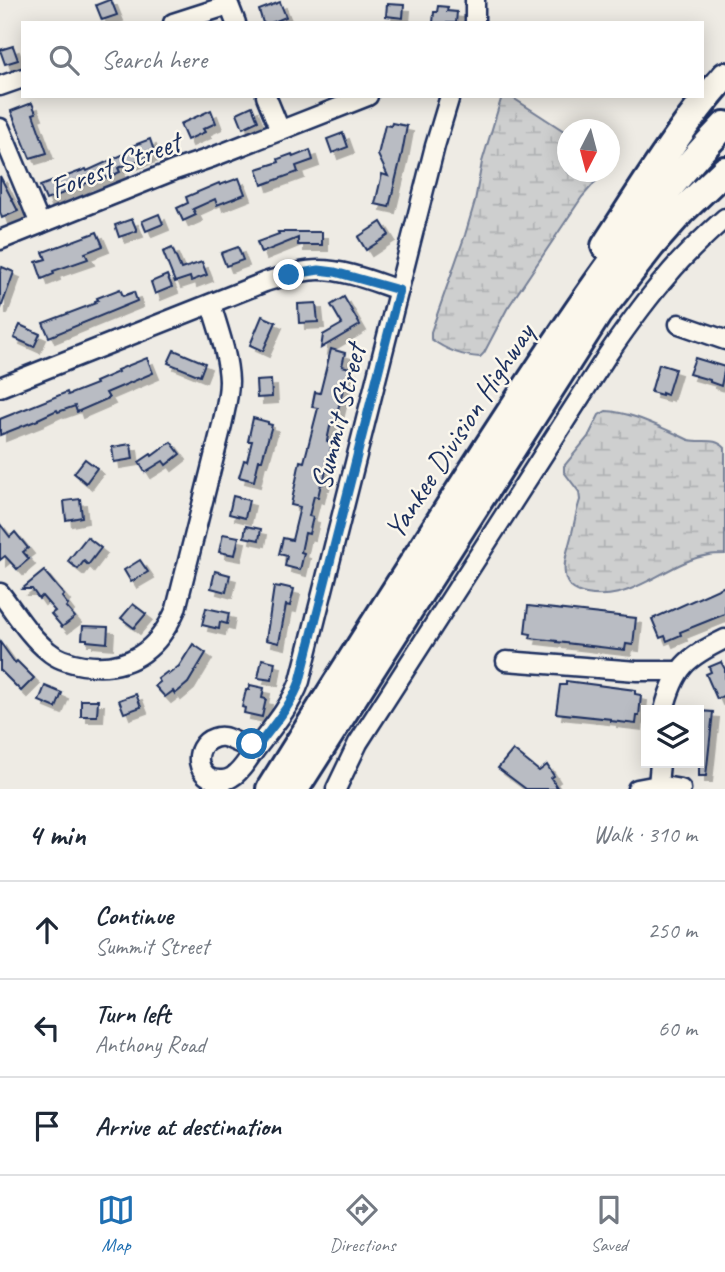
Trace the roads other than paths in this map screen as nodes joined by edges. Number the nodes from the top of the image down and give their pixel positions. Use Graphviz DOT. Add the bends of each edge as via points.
graph roads {
  1 [pos="475,0"];
  2 [pos="179,21"];
  3 [pos="235,21"];
  4 [pos="475,21"];
  5 [pos="725,76"];
  6 [pos="21,79"];
  7 [pos="0,86"];
  8 [pos="267,98"];
  9 [pos="363,98"];
  10 [pos="449,98"];
  11 [pos="725,125"];
  12 [pos="0,128"];
  13 [pos="280,130"];
  14 [pos="725,170"];
  15 [pos="725,218"];
  16 [pos="40,223"];
  17 [pos="0,240"];
  18 [pos="399,290"];
  19 [pos="211,304"];
  20 [pos="679,324"];
  21 [pos="725,340"];
  22 [pos="1,385"];
  23 [pos="502,424"];
  24 [pos="0,593"];
  25 [pos="391,597"];
  26 [pos="725,639"];
  27 [pos="506,661"];
  28 [pos="638,671"];
  29 [pos="679,671"];
  30 [pos="666,704"];
  31 [pos="261,742"];
  32 [pos="660,768"];
  33 [pos="658,785"];
  34 [pos="250,789"];
  35 [pos="270,789"];
  36 [pos="295,789"];
  37 [pos="336,789"];
  38 [pos="637,789"];
  39 [pos="681,789"];
  1 -- 4 [label="street"];
  2 -- 3 [label="street" via="229,5"];
  5 -- 23 [label="highway" via="599,254"];
  6 -- 7 [label="street"];
  8 -- 13 [label="street"];
  9 -- 13 [label="street, Forest Street"];
  10 -- 18 [label="street, Summit Street"];
  11 -- 23 [label="highway, Yankee Division Highway" via="624,246"];
  12 -- 16 [label="street"];
  13 -- 16 [label="street, Forest Street"];
  14 -- 36 [label="highway, Yankee Division Highway" via="650,246 598,314"];
  15 -- 37 [label="street" via="668,274 631,321 358,744"];
  16 -- 17 [label="street, Forest Street"];
  18 -- 19 [label="street" via="319,270 265,282"];
  18 -- 31 [label="street, Summit Street" via="300,681"];
  19 -- 22 [label="street"];
  19 -- 24 [label="street" via="228,369 227,400 176,609 160,637 138,657 108,666 65,661 49,652"];
  20 -- 21 [label="street"];
  23 -- 25 [label="highway, Yankee Division Highway"];
  25 -- 34 [label="highway"];
  25 -- 35 [label="highway, Yankee Division Highway"];
  26 -- 29 [label="street" via="691,658"];
  27 -- 28 [label="street"];
  28 -- 29 [label="street"];
  28 -- 30 [label="street" via="653,680"];
  29 -- 30 [label="street"];
  32 -- 33 [label="street"];
  33 -- 38 [label="street"];
  33 -- 39 [label="street"];
}
